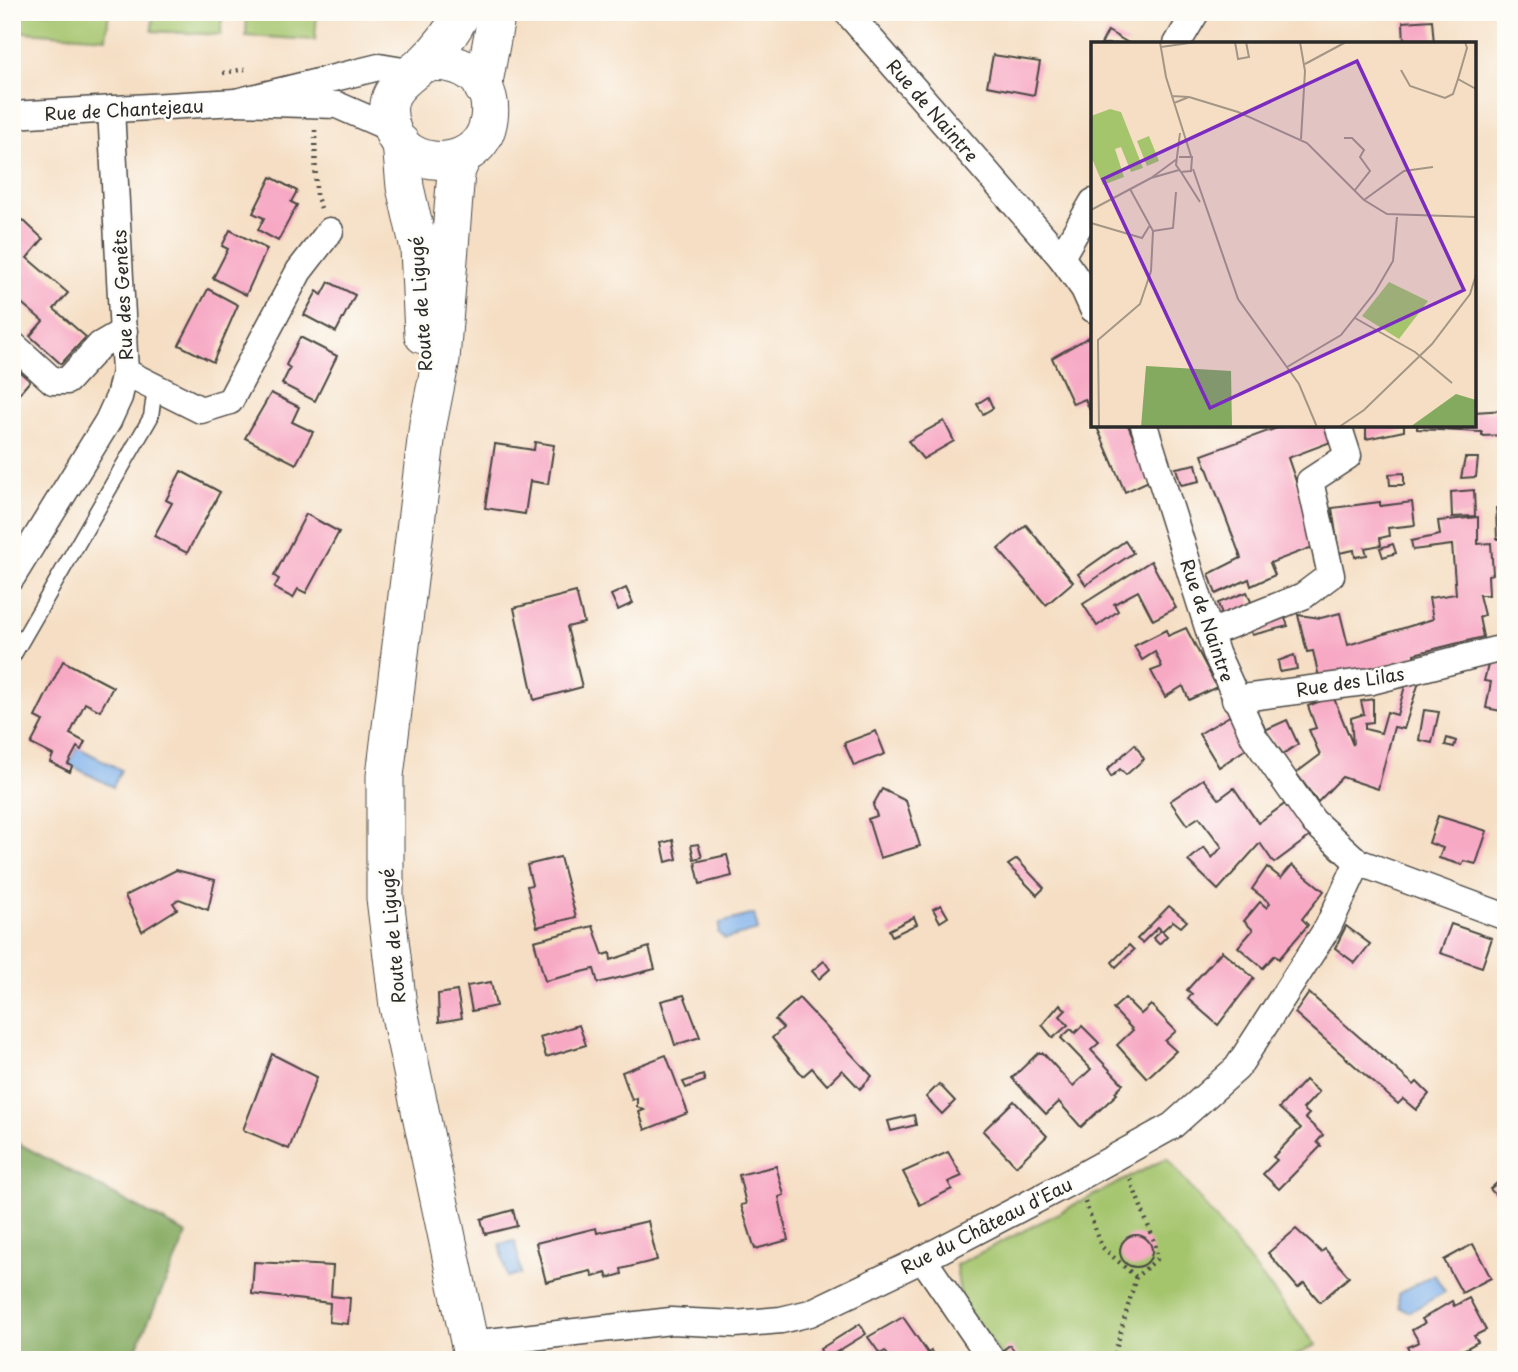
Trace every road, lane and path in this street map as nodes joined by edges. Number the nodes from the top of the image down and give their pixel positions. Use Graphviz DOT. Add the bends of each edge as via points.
graph roads {
  1 [pos="462,12"];
  2 [pos="497,12"];
  3 [pos="847,12"];
  4 [pos="1196,12"];
  5 [pos="1178,42"];
  6 [pos="416,68"];
  7 [pos="484,88"];
  8 [pos="236,102"];
  9 [pos="337,105"];
  10 [pos="111,109"];
  11 [pos="12,115"];
  12 [pos="397,136"];
  13 [pos="463,156"];
  14 [pos="1091,205"];
  15 [pos="330,230"];
  16 [pos="1061,257"];
  17 [pos="1091,305"];
  18 [pos="124,331"];
  19 [pos="12,344"];
  20 [pos="125,372"];
  21 [pos="155,387"];
  22 [pos="428,424"];
  23 [pos="1145,427"];
  24 [pos="1339,427"];
  25 [pos="12,577"];
  26 [pos="1210,633"];
  27 [pos="1506,651"];
  28 [pos="12,658"];
  29 [pos="1235,699"];
  30 [pos="1358,862"];
  31 [pos="1506,917"];
  32 [pos="1135,1146"];
  33 [pos="1076,1179"];
  34 [pos="922,1259"];
  35 [pos="1136,1277"];
  36 [pos="472,1352"];
  37 [pos="992,1360"];
  38 [pos="1113,1360"];
  1 -- 6 [label="street, Route de Ligugé"];
  2 -- 7 [label="street, Route de Ligugé"];
  3 -- 16 [label="street, Rue de Naintre"];
  4 -- 5 [label="street"];
  6 -- 7 [label="street" via="439,61 455,63 469,70"];
  6 -- 8 [label="street, Rue de Chantejeau" via="379,67"];
  6 -- 12 [label="street, Route de Ligugé" via="398,83 391,97"];
  7 -- 13 [label="street, Route de Ligugé" via="490,115 486,131"];
  8 -- 9 [label="street, Rue de Chantejeau"];
  8 -- 10 [label="street, Rue de Chantejeau"];
  9 -- 12 [label="street, Rue de Chantejeau"];
  9 -- 15 [label="path" via="334,123 320,123 314,130 316,195"];
  10 -- 11 [label="street, Rue de Chantejeau"];
  10 -- 18 [label="street, Rue des Genêts"];
  12 -- 13 [label="street" via="411,153 436,161"];
  12 -- 22 [label="street, Route de Ligugé" via="419,248"];
  13 -- 22 [label="street, Route de Ligugé" via="456,172 441,359"];
  14 -- 16 [label="street"];
  15 -- 21 [label="street" via="299,271 230,401 201,410"];
  16 -- 17 [label="street, Rue de Naintre"];
  18 -- 19 [label="street" via="100,345 67,381 53,381"];
  18 -- 20 [label="street, Rue des Genêts"];
  20 -- 21 [label="street"];
  20 -- 25 [label="street, Rue des Genêts" via="108,421"];
  21 -- 28 [label="lane" via="151,417"];
  22 -- 36 [label="street, Route de Ligugé" via="385,776 385,898 398,1006"];
  23 -- 26 [label="street, Rue de Naintre"];
  24 -- 26 [label="street" via="1348,456 1310,481 1332,575 1303,596"];
  26 -- 29 [label="street, Rue de Naintre"];
  27 -- 29 [label="street, Rue des Lilas" via="1372,681"];
  29 -- 30 [label="street, Rue de Naintre" via="1254,737 1313,821"];
  30 -- 31 [label="street"];
  30 -- 32 [label="street, Rue du Château d'Eau" via="1328,927 1237,1068 1172,1126"];
  32 -- 33 [label="street, Rue du Château d'Eau"];
  32 -- 35 [label="path" via="1129,1175 1157,1259"];
  33 -- 34 [label="street, Rue du Château d'Eau"];
  33 -- 35 [label="path" via="1101,1247"];
  34 -- 36 [label="street, Rue du Château d'Eau" via="810,1313 781,1320 735,1324 671,1321"];
  34 -- 37 [label="street"];
  35 -- 38 [label="path"];
}
